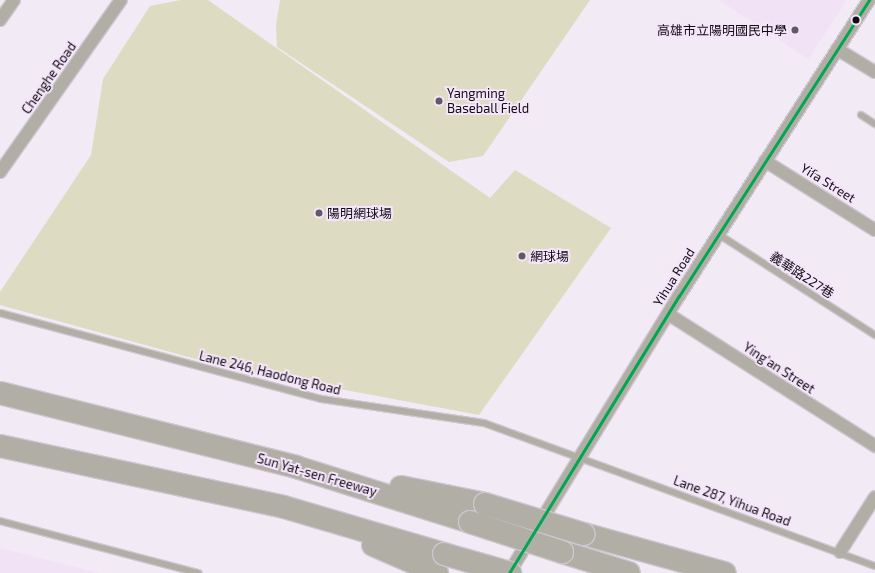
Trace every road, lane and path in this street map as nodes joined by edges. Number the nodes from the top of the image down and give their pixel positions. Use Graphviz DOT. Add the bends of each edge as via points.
graph roads {
  1 [pos="14,0"];
  2 [pos="121,0"];
  3 [pos="869,0"];
  4 [pos="0,20"];
  5 [pos="838,49"];
  6 [pos="875,72"];
  7 [pos="860,115"];
  8 [pos="875,124"];
  9 [pos="765,161"];
  10 [pos="0,172"];
  11 [pos="875,230"];
  12 [pos="718,234"];
  13 [pos="0,313"];
  14 [pos="668,314"];
  15 [pos="875,335"];
  16 [pos="0,393"];
  17 [pos="0,446"];
  18 [pos="875,446"];
  19 [pos="581,458"];
  20 [pos="296,467"];
  21 [pos="875,497"];
  22 [pos="0,521"];
  23 [pos="840,552"];
  24 [pos="875,566"];
  25 [pos="439,567"];
  26 [pos="198,573"];
  27 [pos="510,573"];
  28 [pos="629,573"];
  29 [pos="725,573"];
  1 -- 4 [label="street"];
  2 -- 10 [label="street, Chenghe Road"];
  3 -- 5 [label="street, Yihua Road"];
  5 -- 6 [label="street"];
  5 -- 9 [label="street, Yihua Road"];
  7 -- 8 [label="lane"];
  9 -- 11 [label="street, Yifa Street"];
  9 -- 12 [label="street, Yihua Road"];
  12 -- 14 [label="street, Yihua Road"];
  12 -- 15 [label="lane, 義華路227巷"];
  13 -- 19 [label="lane, Lane 246, Haodong Road" via="321,399 484,423"];
  14 -- 18 [label="street, Ying'an Street"];
  14 -- 19 [label="street, Yihua Road"];
  16 -- 20 [label="highway, Sun Yat-sen Freeway"];
  17 -- 25 [label="highway" via="284,507"];
  19 -- 23 [label="lane, Lane 287, Yihua Road"];
  19 -- 27 [label="street, Yihua Road"];
  20 -- 28 [label="highway, Sun Yat-sen Freeway, bridge"];
  20 -- 29 [label="highway, bridge" via="485,504"];
  21 -- 23 [label="street"];
  22 -- 26 [label="lane"];
  23 -- 24 [label="lane, Lane 287, Yihua Road"];
  25 -- 27 [label="highway, bridge"];
}
